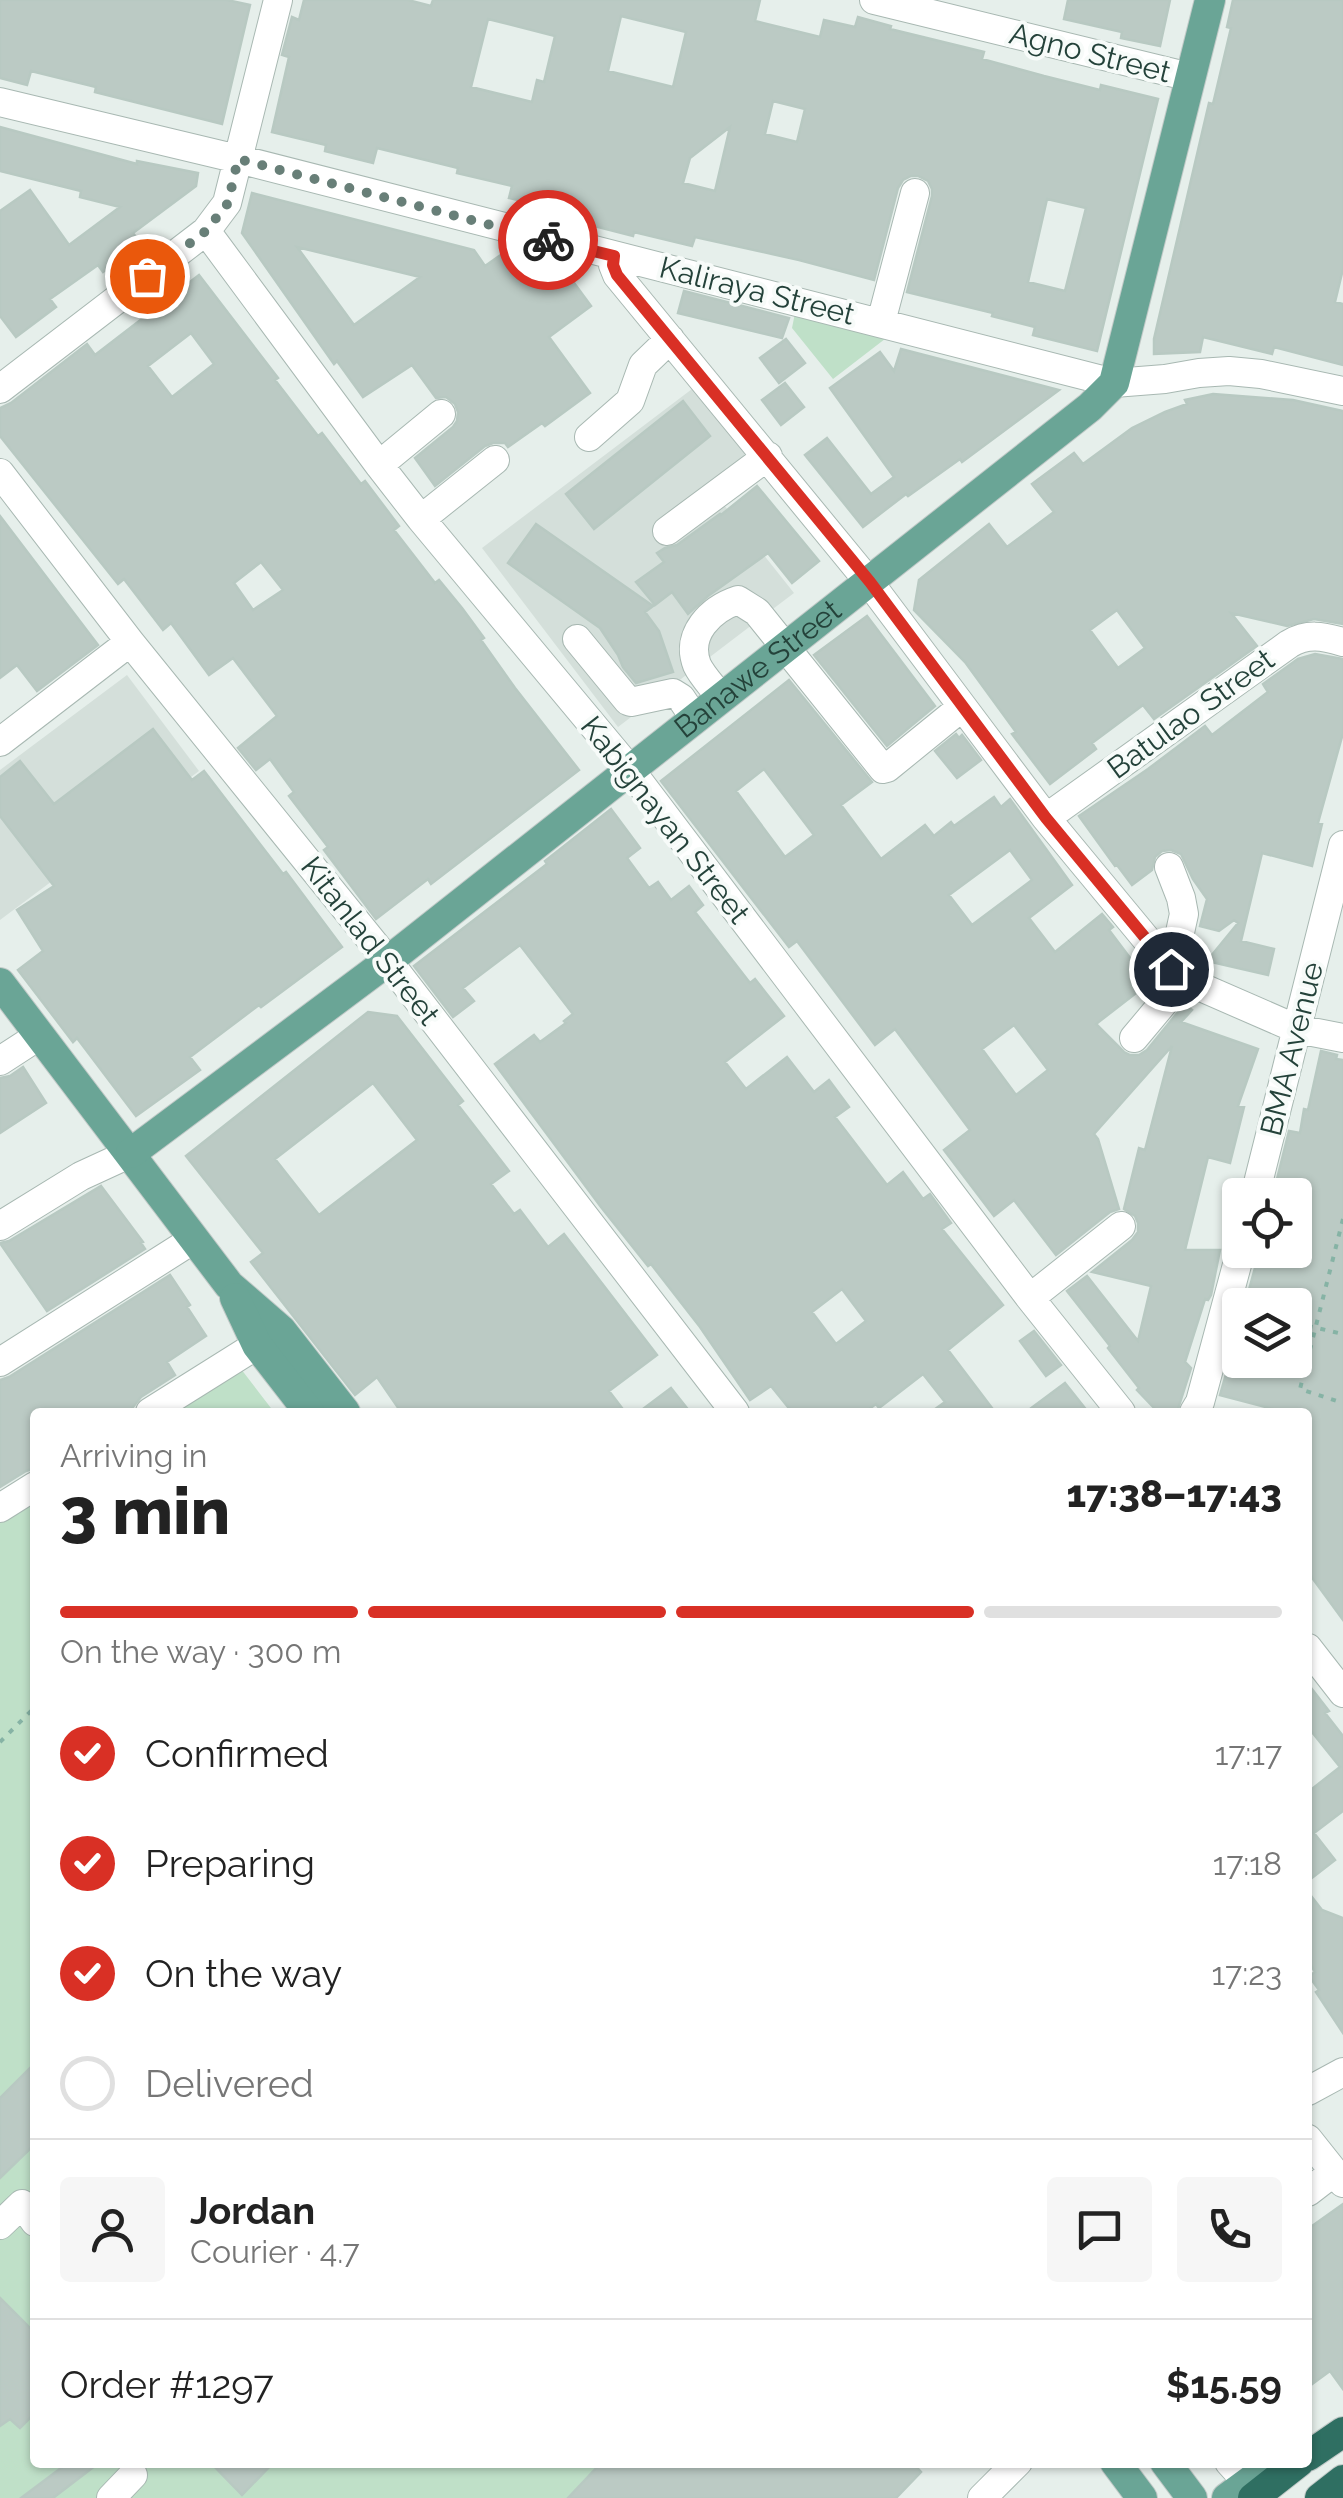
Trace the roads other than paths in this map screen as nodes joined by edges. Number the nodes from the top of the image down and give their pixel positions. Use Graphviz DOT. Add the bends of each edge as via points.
graph roads {
  1 [pos="278,0"];
  2 [pos="874,0"];
  3 [pos="1210,0"];
  4 [pos="1190,77"];
  5 [pos="0,102"];
  6 [pos="238,159"];
  7 [pos="915,192"];
  8 [pos="206,231"];
  9 [pos="614,256"];
  10 [pos="881,322"];
  11 [pos="670,339"];
  12 [pos="1114,383"];
  13 [pos="0,388"];
  14 [pos="1343,391"];
  15 [pos="441,414"];
  16 [pos="589,437"];
  17 [pos="768,456"];
  18 [pos="494,460"];
  19 [pos="379,465"];
  20 [pos="0,473"];
  21 [pos="421,519"];
  22 [pos="668,531"];
  23 [pos="870,582"];
  24 [pos="577,640"];
  25 [pos="130,642"];
  26 [pos="1343,642"];
  27 [pos="784,648"];
  28 [pos="721,698"];
  29 [pos="962,707"];
  30 [pos="695,719"];
  31 [pos="0,742"];
  32 [pos="630,772"];
  33 [pos="1046,818"];
  34 [pos="1343,845"];
  35 [pos="1169,868"];
  36 [pos="388,961"];
  37 [pos="1171,969"];
  38 [pos="0,983"];
  39 [pos="1297,1028"];
  40 [pos="40,1035"];
  41 [pos="1134,1038"];
  42 [pos="1343,1038"];
  43 [pos="0,1060"];
  44 [pos="131,1153"];
  45 [pos="1259,1178"];
  46 [pos="0,1226"];
  47 [pos="1122,1226"];
  48 [pos="194,1239"];
  49 [pos="1236,1268"];
  50 [pos="1030,1298"];
  51 [pos="269,1338"];
  52 [pos="0,1362"];
  53 [pos="156,1408"];
  54 [pos="307,1408"];
  55 [pos="341,1408"];
  56 [pos="731,1408"];
  57 [pos="1117,1408"];
  58 [pos="1196,1408"];
  59 [pos="30,1489"];
  60 [pos="0,1508"];
  61 [pos="1312,1653"];
  62 [pos="1343,1693"];
  63 [pos="1343,2072"];
  64 [pos="1312,2090"];
  65 [pos="1312,2145"];
  66 [pos="1339,2178"];
  67 [pos="1312,2190"];
  68 [pos="30,2206"];
  69 [pos="0,2226"];
  70 [pos="1343,2418"];
  71 [pos="1343,2432"];
  72 [pos="1312,2437"];
  73 [pos="1312,2453"];
  74 [pos="140,2468"];
  75 [pos="1012,2468"];
  76 [pos="1120,2468"];
  77 [pos="1170,2468"];
  78 [pos="1267,2468"];
  79 [pos="1284,2468"];
  80 [pos="1343,2480"];
  81 [pos="1240,2485"];
  82 [pos="111,2498"];
  83 [pos="982,2498"];
  84 [pos="1142,2498"];
  85 [pos="1192,2498"];
  86 [pos="1320,2498"];
  1 -- 6 [label="street"];
  2 -- 4 [label="street, Agno Street"];
  3 -- 4 [label="main road"];
  4 -- 12 [label="main road"];
  5 -- 6 [label="street, Kaliraya Street"];
  6 -- 8 [label="street" via="228,203"];
  6 -- 9 [label="street, Kaliraya Street"];
  7 -- 10 [label="street"];
  8 -- 13 [label="street"];
  8 -- 19 [label="street, Kabignayan Street"];
  9 -- 10 [label="street, Kaliraya Street"];
  9 -- 11 [label="street" via="617,275"];
  10 -- 12 [label="street, Kaliraya Street"];
  11 -- 16 [label="street" via="643,365 630,402"];
  11 -- 17 [label="street"];
  12 -- 14 [label="street, Kaliraya Street" via="1229,371"];
  12 -- 23 [label="main road, Banawe Street"];
  15 -- 19 [label="street"];
  17 -- 22 [label="street"];
  17 -- 23 [label="street"];
  18 -- 21 [label="street"];
  19 -- 21 [label="street, Kabignayan Street"];
  20 -- 25 [label="street, Kitanlad Street"];
  21 -- 32 [label="street, Kabignayan Street"];
  23 -- 27 [label="main road, Banawe Street"];
  23 -- 29 [label="street"];
  24 -- 30 [label="street" via="628,701 673,693"];
  25 -- 31 [label="street"];
  25 -- 36 [label="street, Kitanlad Street"];
  26 -- 33 [label="street, Batulao Street" via="1316,635 1288,644"];
  27 -- 28 [label="main road, Banawe Street"];
  27 -- 28 [label="street" via="757,612 738,600 722,605 694,638 697,666"];
  27 -- 29 [label="street" via="883,769"];
  28 -- 30 [label="main road, Banawe Street"];
  29 -- 33 [label="street"];
  30 -- 32 [label="main road, Banawe Street"];
  32 -- 36 [label="main road, Banawe Street"];
  32 -- 50 [label="street, Kabignayan Street"];
  33 -- 37 [label="street"];
  34 -- 39 [label="street, BMA Avenue"];
  35 -- 37 [label="street" via="1184,914"];
  36 -- 44 [label="main road, Banawe Street"];
  36 -- 56 [label="street, Kitanlad Street"];
  37 -- 39 [label="street"];
  37 -- 41 [label="street" via="1165,1001"];
  38 -- 40 [label="main road"];
  39 -- 42 [label="street"];
  39 -- 45 [label="street, BMA Avenue"];
  40 -- 43 [label="street"];
  40 -- 44 [label="main road"];
  44 -- 46 [label="street"];
  44 -- 48 [label="main road"];
  47 -- 50 [label="street"];
  48 -- 51 [label="main road"];
  48 -- 52 [label="street"];
  49 -- 58 [label="street"];
  50 -- 57 [label="street, Kabignayan Street"];
  51 -- 53 [label="street"];
  51 -- 54 [label="main road"];
  51 -- 55 [label="main road"];
  59 -- 60 [label="street"];
  61 -- 62 [label="street"];
  63 -- 64 [label="street"];
  65 -- 66 [label="street"];
  66 -- 67 [label="street"];
  68 -- 69 [label="street"];
  70 -- 72 [label="main road"];
  71 -- 73 [label="highway"];
  74 -- 82 [label="street"];
  75 -- 83 [label="street"];
  76 -- 84 [label="main road"];
  77 -- 85 [label="main road"];
  78 -- 81 [label="main road"];
  79 -- 81 [label="highway"];
  80 -- 86 [label="highway"];
}
